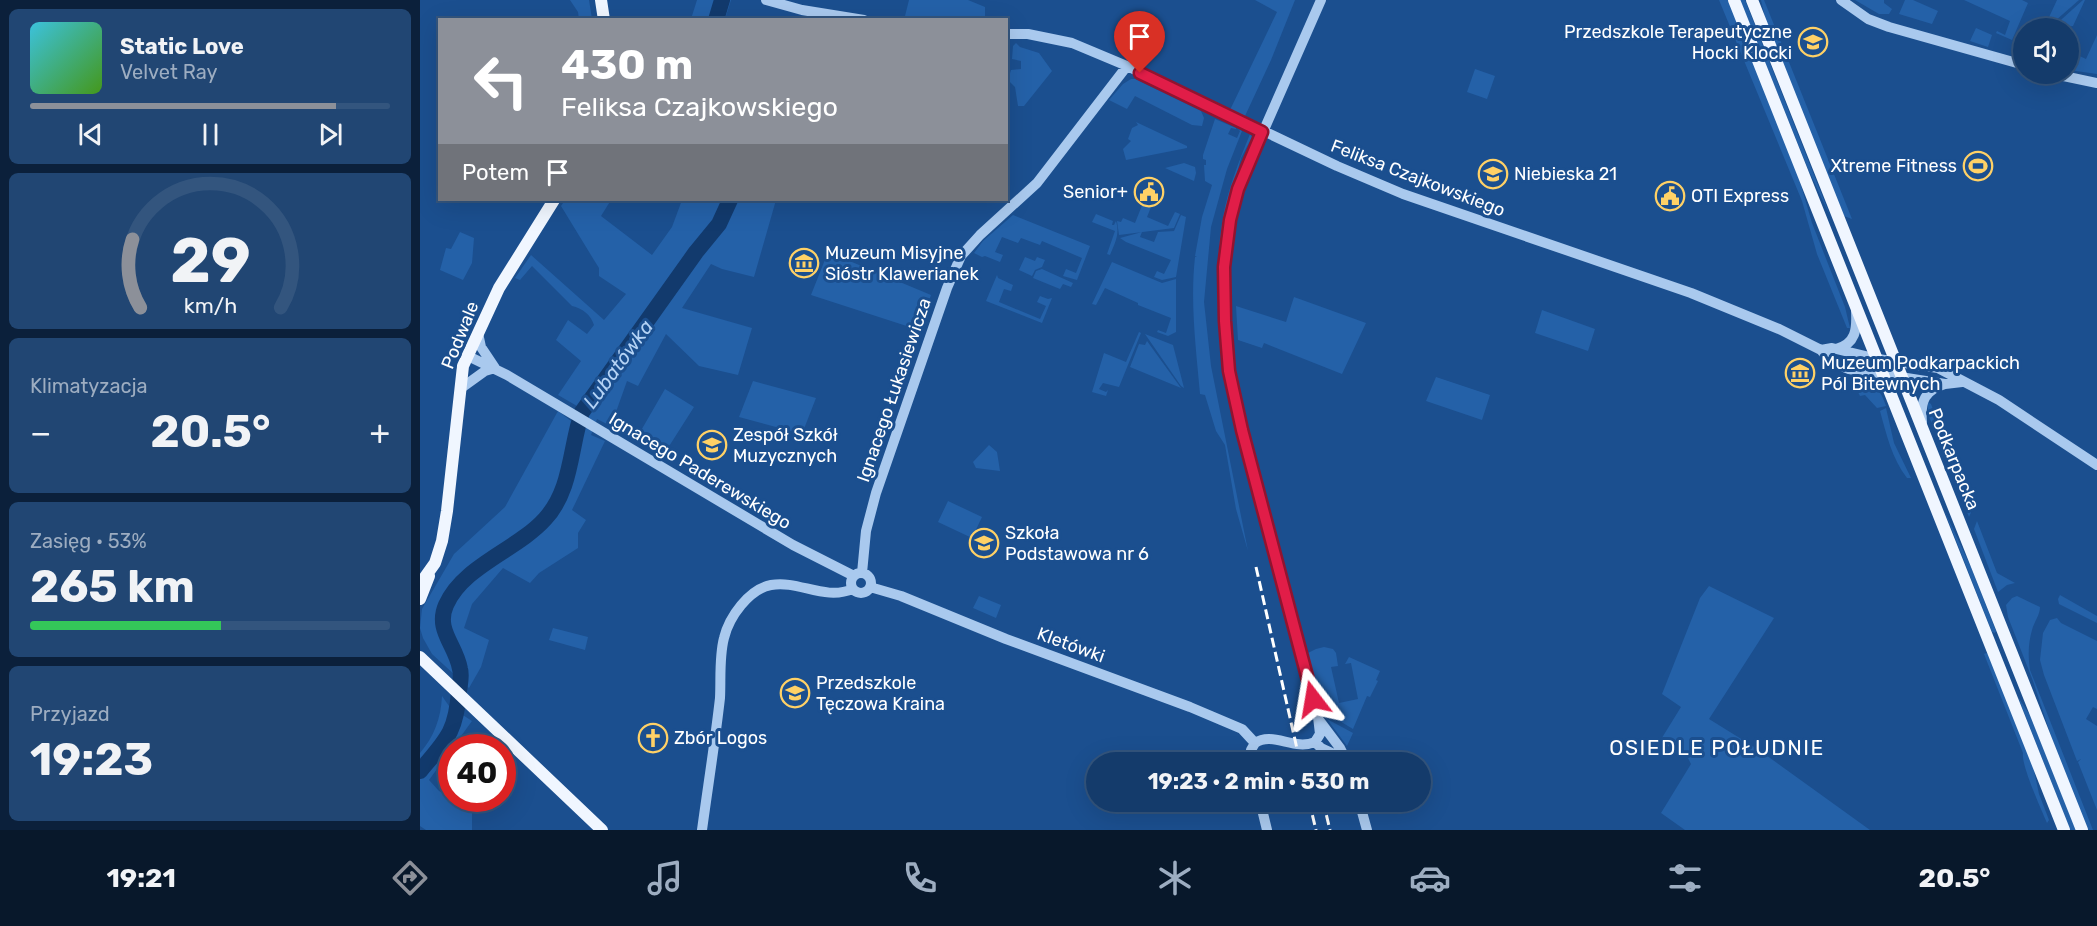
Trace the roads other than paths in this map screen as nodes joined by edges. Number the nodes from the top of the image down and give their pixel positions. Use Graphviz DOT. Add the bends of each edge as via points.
graph roads {
  1 [pos="601,0"];
  2 [pos="766,0"];
  3 [pos="1321,0"];
  4 [pos="1734,0"];
  5 [pos="1752,0"];
  6 [pos="1841,0"];
  7 [pos="604,18"];
  8 [pos="852,18"];
  9 [pos="1008,33"];
  10 [pos="2013,62"];
  11 [pos="1127,66"];
  12 [pos="2079,79"];
  13 [pos="2097,83"];
  14 [pos="1262,132"];
  15 [pos="553,201"];
  16 [pos="1856,305"];
  17 [pos="478,333"];
  18 [pos="1836,349"];
  19 [pos="1821,350"];
  20 [pos="468,356"];
  21 [pos="1878,359"];
  22 [pos="1896,362"];
  23 [pos="495,368"];
  24 [pos="1884,375"];
  25 [pos="1902,377"];
  26 [pos="1962,382"];
  27 [pos="1946,384"];
  28 [pos="460,389"];
  29 [pos="1923,430"];
  30 [pos="2097,465"];
  31 [pos="431,569"];
  32 [pos="858,575"];
  33 [pos="420,578"];
  34 [pos="420,584"];
  35 [pos="870,586"];
  36 [pos="853,589"];
  37 [pos="420,599"];
  38 [pos="420,650"];
  39 [pos="424,661"];
  40 [pos="1318,717"];
  41 [pos="1316,741"];
  42 [pos="1255,742"];
  43 [pos="1251,752"];
  44 [pos="1329,752"];
  45 [pos="1342,752"];
  46 [pos="1263,812"];
  47 [pos="1362,812"];
  48 [pos="602,830"];
  49 [pos="702,830"];
  50 [pos="1267,830"];
  51 [pos="1367,830"];
  52 [pos="2064,830"];
  53 [pos="2082,830"];
  1 -- 7 [label="main road"];
  2 -- 8 [label="street"];
  3 -- 14 [label="street"];
  4 -- 16 [label="main road, Podkarpacka"];
  5 -- 22 [label="main road, Podkarpacka"];
  6 -- 10 [label="street" via="1868,19 1889,27"];
  9 -- 11 [label="street, Feliksa Czajkowskiego" via="1072,43"];
  11 -- 14 [label="street, Feliksa Czajkowskiego"];
  11 -- 32 [label="street, Ignacego Łukasiewicza" via="1036,183 962,256 947,288 876,493"];
  12 -- 13 [label="street"];
  14 -- 19 [label="street, Feliksa Czajkowskiego" via="1403,194 1691,293"];
  14 -- 40 [label="street" via="1238,189 1230,220 1224,267 1229,371"];
  15 -- 17 [label="main road, Podwale" via="499,288"];
  16 -- 18 [label="street" via="1855,335"];
  16 -- 21 [label="main road, Podkarpacka"];
  17 -- 20 [label="main road, Podwale"];
  17 -- 23 [label="street" via="481,347"];
  18 -- 19 [label="street, Feliksa Czajkowskiego"];
  18 -- 21 [label="street, Feliksa Czajkowskiego"];
  19 -- 24 [label="street, Feliksa Czajkowskiego" via="1831,362"];
  20 -- 23 [label="street, Ignacego Paderewskiego"];
  20 -- 28 [label="main road, Podwale"];
  21 -- 22 [label="street, Feliksa Czajkowskiego"];
  21 -- 24 [label="main road, Podkarpacka"];
  22 -- 25 [label="main road, Podkarpacka"];
  22 -- 26 [label="street, Feliksa Czajkowskiego" via="1938,368"];
  23 -- 28 [label="street"];
  23 -- 32 [label="street, Ignacego Paderewskiego" via="794,545"];
  24 -- 25 [label="street, Feliksa Czajkowskiego"];
  24 -- 52 [label="main road, Podkarpacka"];
  25 -- 27 [label="street, Feliksa Czajkowskiego"];
  25 -- 29 [label="main road, Podkarpacka"];
  26 -- 27 [label="street"];
  26 -- 30 [label="street, Feliksa Czajkowskiego" via="1999,400"];
  27 -- 29 [label="street" via="1932,389 1924,398"];
  28 -- 31 [label="main road, Podwale" via="447,511 442,541"];
  29 -- 53 [label="main road, Podkarpacka"];
  31 -- 33 [label="main road, Podwale"];
  31 -- 34 [label="main road, Podwale"];
  31 -- 37 [label="main road"];
  32 -- 35 [label="street" via="870,579"];
  32 -- 36 [label="street" via="851,581"];
  35 -- 36 [label="street" via="864,593"];
  35 -- 42 [label="street, Kletówki" via="1190,707 1242,729"];
  36 -- 49 [label="street" via="829,594 771,585 742,604 724,639"];
  38 -- 39 [label="main road"];
  39 -- 48 [label="main road"];
  40 -- 41 [label="street" via="1320,734"];
  40 -- 45 [label="street"];
  41 -- 42 [label="street" via="1296,744 1266,738"];
  41 -- 44 [label="street"];
  42 -- 43 [label="street"];
  46 -- 50 [label="street"];
  47 -- 51 [label="street"];
}
